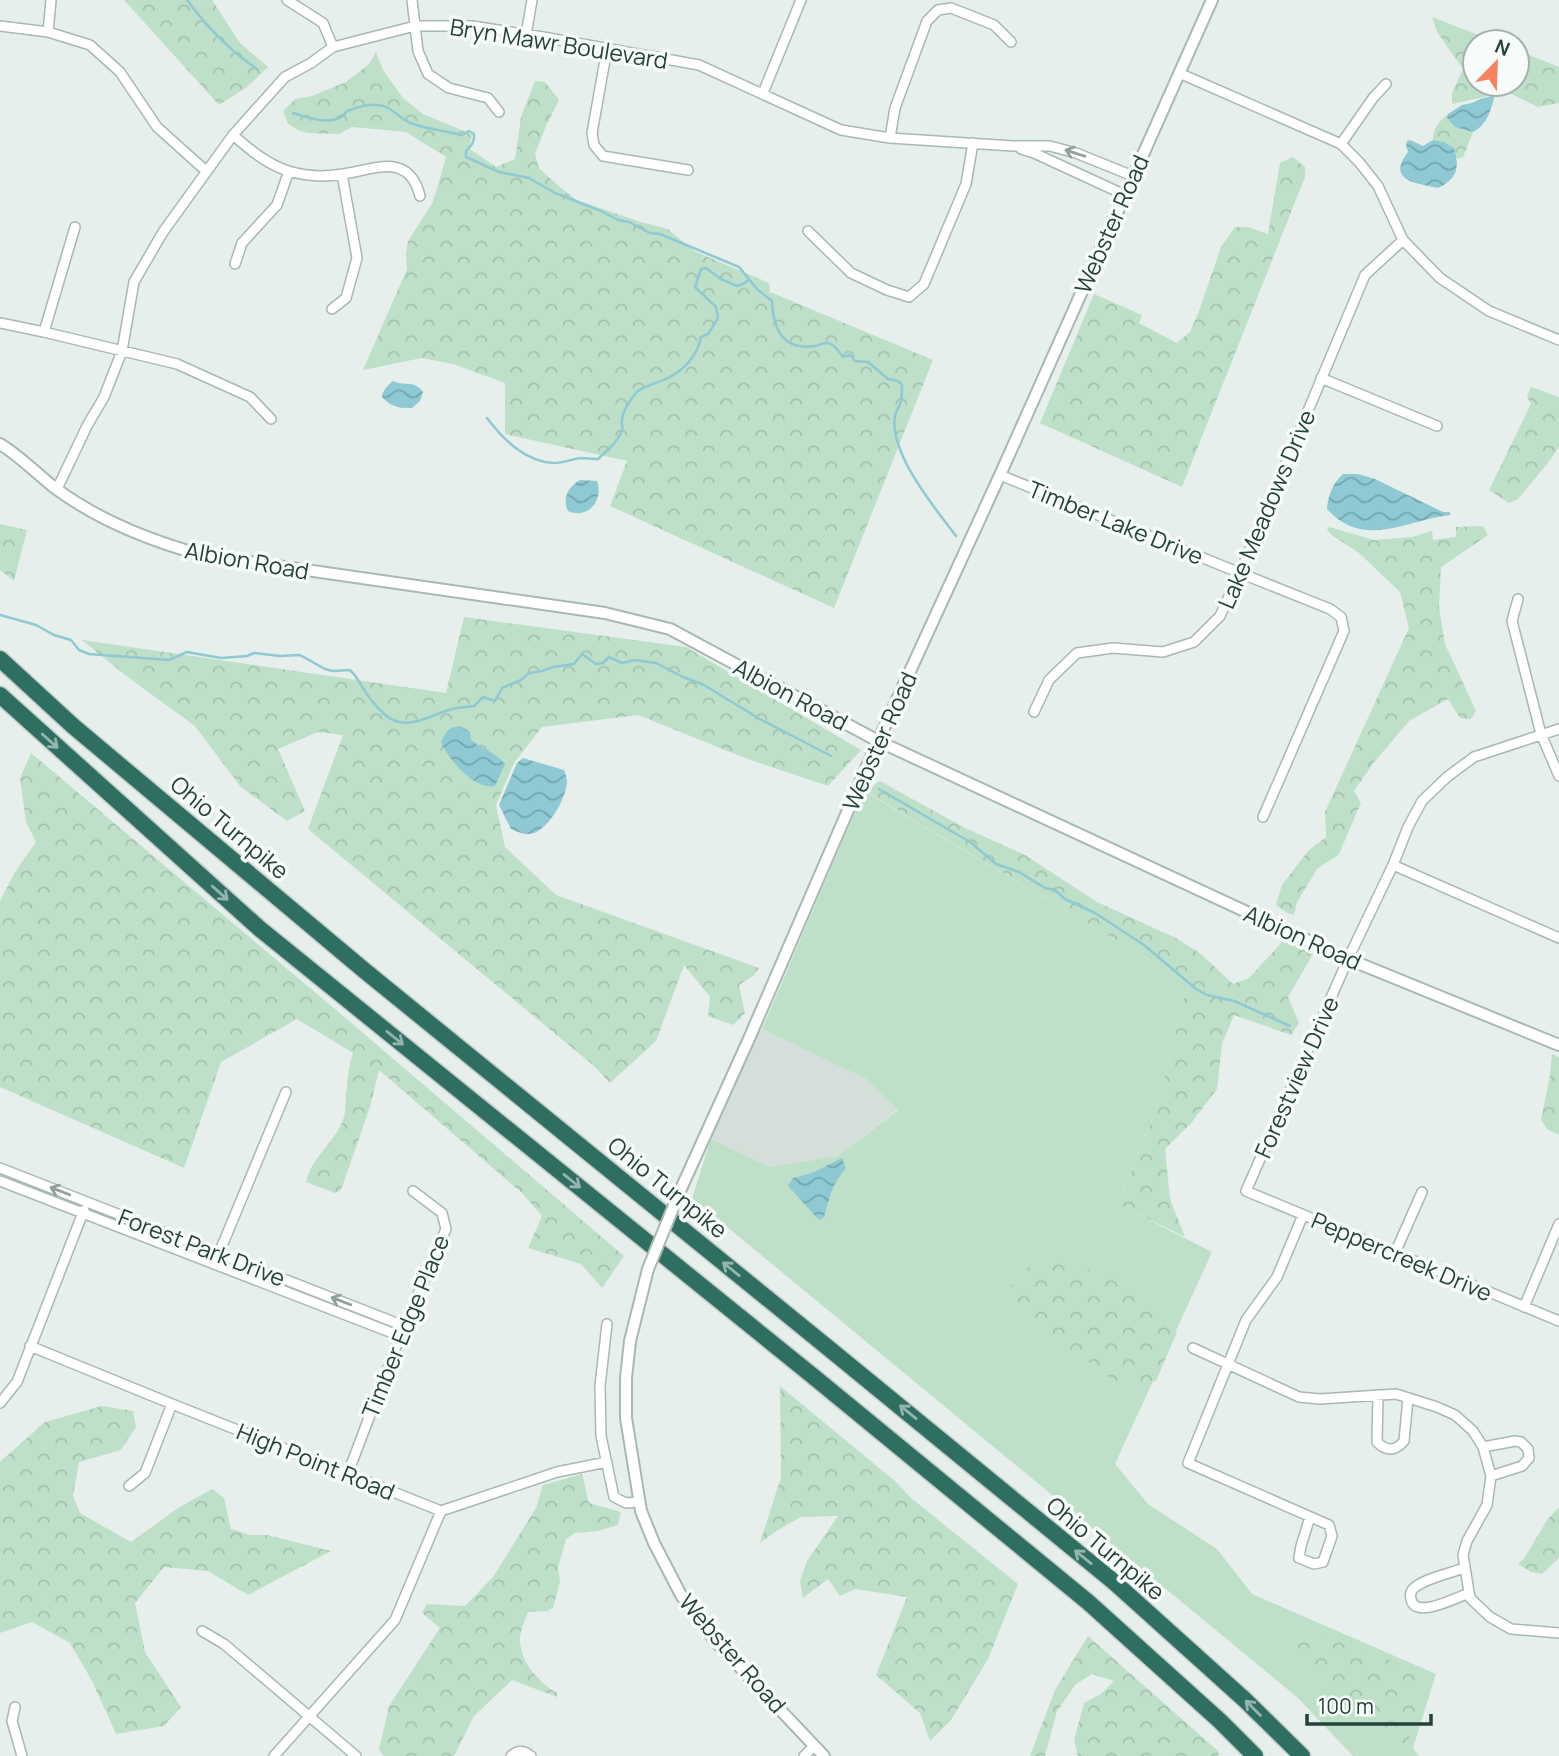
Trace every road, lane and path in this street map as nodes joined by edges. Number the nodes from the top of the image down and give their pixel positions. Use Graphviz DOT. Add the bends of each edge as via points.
graph roads {
  1 [pos="51,0"];
  2 [pos="287,0"];
  3 [pos="412,0"];
  4 [pos="532,0"];
  5 [pos="802,0"];
  6 [pos="1212,0"];
  7 [pos="0,26"];
  8 [pos="415,26"];
  9 [pos="48,32"];
  10 [pos="526,35"];
  11 [pos="1011,42"];
  12 [pos="334,47"];
  13 [pos="607,49"];
  14 [pos="1179,73"];
  15 [pos="1386,84"];
  16 [pos="763,93"];
  17 [pos="499,112"];
  18 [pos="233,135"];
  19 [pos="890,138"];
  20 [pos="973,143"];
  21 [pos="1341,144"];
  22 [pos="1013,146"];
  23 [pos="688,170"];
  24 [pos="206,171"];
  25 [pos="289,171"];
  26 [pos="342,174"];
  27 [pos="1133,176"];
  28 [pos="1125,195"];
  29 [pos="420,196"];
  30 [pos="75,227"];
  31 [pos="808,231"];
  32 [pos="1403,240"];
  33 [pos="235,264"];
  34 [pos="332,309"];
  35 [pos="0,323"];
  36 [pos="44,332"];
  37 [pos="1559,340"];
  38 [pos="122,351"];
  39 [pos="1321,378"];
  40 [pos="271,419"];
  41 [pos="1437,426"];
  42 [pos="0,444"];
  43 [pos="1000,475"];
  44 [pos="57,489"];
  45 [pos="1240,573"];
  46 [pos="1518,599"];
  47 [pos="0,659"];
  48 [pos="0,695"];
  49 [pos="1034,712"];
  50 [pos="1559,729"];
  51 [pos="1541,734"];
  52 [pos="878,741"];
  53 [pos="1559,776"];
  54 [pos="1263,817"];
  55 [pos="1393,865"];
  56 [pos="1559,938"];
  57 [pos="1348,959"];
  58 [pos="1559,1045"];
  59 [pos="286,1091"];
  60 [pos="0,1168"];
  61 [pos="0,1181"];
  62 [pos="413,1191"];
  63 [pos="1245,1191"];
  64 [pos="1422,1192"];
  65 [pos="87,1202"];
  66 [pos="83,1213"];
  67 [pos="1303,1215"];
  68 [pos="1559,1224"];
  69 [pos="1395,1252"];
  70 [pos="219,1253"];
  71 [pos="214,1265"];
  72 [pos="1524,1307"];
  73 [pos="1559,1321"];
  74 [pos="607,1324"];
  75 [pos="404,1326"];
  76 [pos="400,1336"];
  77 [pos="30,1346"];
  78 [pos="1193,1348"];
  79 [pos="1228,1365"];
  80 [pos="1378,1395"];
  81 [pos="1408,1398"];
  82 [pos="0,1403"];
  83 [pos="172,1404"];
  84 [pos="1483,1447"];
  85 [pos="607,1462"];
  86 [pos="348,1473"];
  87 [pos="1491,1476"];
  88 [pos="129,1486"];
  89 [pos="639,1503"];
  90 [pos="441,1511"];
  91 [pos="1310,1517"];
  92 [pos="1464,1568"];
  93 [pos="1469,1593"];
  94 [pos="202,1631"];
  95 [pos="1559,1633"];
  96 [pos="15,1707"];
  97 [pos="310,1717"];
  98 [pos="820,1753"];
  99 [pos="22,1756"];
  100 [pos="274,1756"];
  101 [pos="356,1756"];
  102 [pos="511,1756"];
  103 [pos="531,1756"];
  104 [pos="804,1756"];
  105 [pos="1255,1756"];
  106 [pos="1302,1756"];
  1 -- 9 [label="street"];
  2 -- 12 [label="street" via="323,23"];
  3 -- 8 [label="street"];
  4 -- 10 [label="street"];
  5 -- 16 [label="street"];
  6 -- 14 [label="street, Webster Road"];
  7 -- 9 [label="street"];
  8 -- 10 [label="street, Bryn Mawr Boulevard" via="472,26"];
  8 -- 12 [label="street, Bryn Mawr Boulevard"];
  8 -- 17 [label="street" via="418,51 428,74 449,88 488,98"];
  9 -- 24 [label="street" via="90,45 120,72 157,127"];
  10 -- 13 [label="street, Bryn Mawr Boulevard"];
  11 -- 19 [label="street" via="994,25 951,8 938,10 922,33 895,108"];
  12 -- 18 [label="street, Bryn Mawr Boulevard" via="285,77"];
  13 -- 16 [label="street, Bryn Mawr Boulevard" via="699,65"];
  13 -- 23 [label="street" via="592,133 594,145 603,156"];
  14 -- 21 [label="street"];
  14 -- 27 [label="street, Webster Road"];
  15 -- 21 [label="street"];
  16 -- 19 [label="street, Bryn Mawr Boulevard" via="841,130"];
  18 -- 24 [label="street, Bryn Mawr Boulevard"];
  18 -- 25 [label="street" via="258,156"];
  19 -- 20 [label="street, Bryn Mawr Boulevard"];
  20 -- 22 [label="street, Bryn Mawr Boulevard"];
  20 -- 31 [label="street" via="966,184 924,284 909,297 851,273"];
  21 -- 32 [label="street" via="1378,186"];
  27 -- 22 [label="street, Bryn Mawr Boulevard, one-way" via="1050,146"];
  22 -- 28 [label="street, Bryn Mawr Boulevard"];
  24 -- 38 [label="street, Bryn Mawr Boulevard" via="134,282"];
  25 -- 26 [label="street"];
  25 -- 33 [label="street" via="277,205 242,243"];
  26 -- 29 [label="street" via="382,166 397,168 411,176"];
  26 -- 34 [label="street" via="357,258 346,298"];
  27 -- 28 [label="street, Webster Road"];
  28 -- 43 [label="street, Webster Road"];
  30 -- 36 [label="street"];
  32 -- 37 [label="street" via="1440,278 1489,311"];
  32 -- 39 [label="street, Lake Meadows Drive" via="1365,275"];
  35 -- 36 [label="street"];
  36 -- 38 [label="street"];
  38 -- 40 [label="street" via="177,364 250,397"];
  38 -- 44 [label="street, Bryn Mawr Boulevard"];
  39 -- 41 [label="street"];
  39 -- 45 [label="street, Lake Meadows Drive"];
  42 -- 44 [label="street, Albion Road"];
  43 -- 45 [label="street, Timber Lake Drive"];
  43 -- 52 [label="street, Webster Road"];
  44 -- 52 [label="street, Albion Road" via="137,533 202,555 605,613 670,629"];
  45 -- 49 [label="street, Lake Meadows Drive" via="1220,616 1194,642 1163,652 1113,648 1077,653 1049,680"];
  45 -- 54 [label="street, Timber Lake Drive" via="1330,608 1341,617 1344,631"];
  46 -- 51 [label="street" via="1512,621"];
  106 -- 47 [label="highway, Ohio Turnpike, one-way" via="1114,1582 376,979 73,726"];
  48 -- 105 [label="highway, one-way" via="260,929 1088,1602"];
  50 -- 51 [label="street, Forestview Drive"];
  51 -- 53 [label="street"];
  51 -- 55 [label="street, Forestview Drive" via="1474,757 1447,777 1422,801"];
  52 -- 57 [label="street, Albion Road"];
  52 -- 89 [label="street, Webster Road, bridge" via="648,1269 626,1378 626,1418"];
  55 -- 56 [label="street"];
  55 -- 57 [label="street, Forestview Drive"];
  57 -- 58 [label="street, Albion Road"];
  57 -- 63 [label="street, Forestview Drive"];
  59 -- 70 [label="street"];
  65 -- 60 [label="street, Forest Park Drive, one-way"];
  61 -- 66 [label="street, Forest Park Drive"];
  62 -- 75 [label="street, Timber Edge Place" via="442,1213 446,1229"];
  63 -- 67 [label="street, Peppercreek Drive"];
  64 -- 69 [label="street"];
  65 -- 66 [label="street"];
  65 -- 70 [label="street, Forest Park Drive"];
  66 -- 71 [label="street, Forest Park Drive"];
  66 -- 77 [label="street"];
  67 -- 69 [label="street, Peppercreek Drive"];
  67 -- 79 [label="street" via="1277,1278 1246,1320"];
  68 -- 72 [label="street"];
  69 -- 72 [label="street, Peppercreek Drive"];
  70 -- 71 [label="street"];
  75 -- 70 [label="street, Forest Park Drive, one-way"];
  71 -- 76 [label="street, Forest Park Drive"];
  72 -- 73 [label="street, Peppercreek Drive"];
  74 -- 85 [label="street" via="600,1386 601,1436"];
  75 -- 76 [label="street, Timber Edge Place"];
  76 -- 86 [label="street, Timber Edge Place"];
  77 -- 82 [label="street" via="18,1382"];
  77 -- 83 [label="street, High Point Road"];
  78 -- 79 [label="street"];
  79 -- 80 [label="street" via="1299,1397"];
  79 -- 91 [label="street" via="1188,1463"];
  80 -- 81 [label="street"];
  80 -- 81 [label="street" via="1377,1442 1389,1450 1404,1441"];
  81 -- 84 [label="street" via="1455,1415"];
  83 -- 86 [label="street, High Point Road"];
  83 -- 88 [label="street" via="145,1473"];
  84 -- 87 [label="street"];
  84 -- 87 [label="street" via="1515,1441 1528,1450 1529,1458 1522,1466"];
  85 -- 89 [label="street" via="614,1497"];
  85 -- 90 [label="street" via="557,1472"];
  86 -- 90 [label="street, High Point Road"];
  87 -- 92 [label="street" via="1487,1505 1467,1541"];
  89 -- 98 [label="street, Webster Road" via="681,1595 715,1641"];
  90 -- 97 [label="street" via="395,1620"];
  91 -- 91 [label="street" via="1299,1559 1314,1564 1322,1562 1332,1536 1329,1525"];
  92 -- 93 [label="street"];
  92 -- 93 [label="street" via="1414,1588 1411,1603 1424,1609"];
  93 -- 95 [label="street" via="1490,1617 1511,1629"];
  94 -- 97 [label="street" via="224,1644"];
  96 -- 99 [label="street" via="12,1721"];
  97 -- 100 [label="street"];
  97 -- 101 [label="street"];
  98 -- 104 [label="street"];
  102 -- 103 [label="street" via="522,1751"];
}
